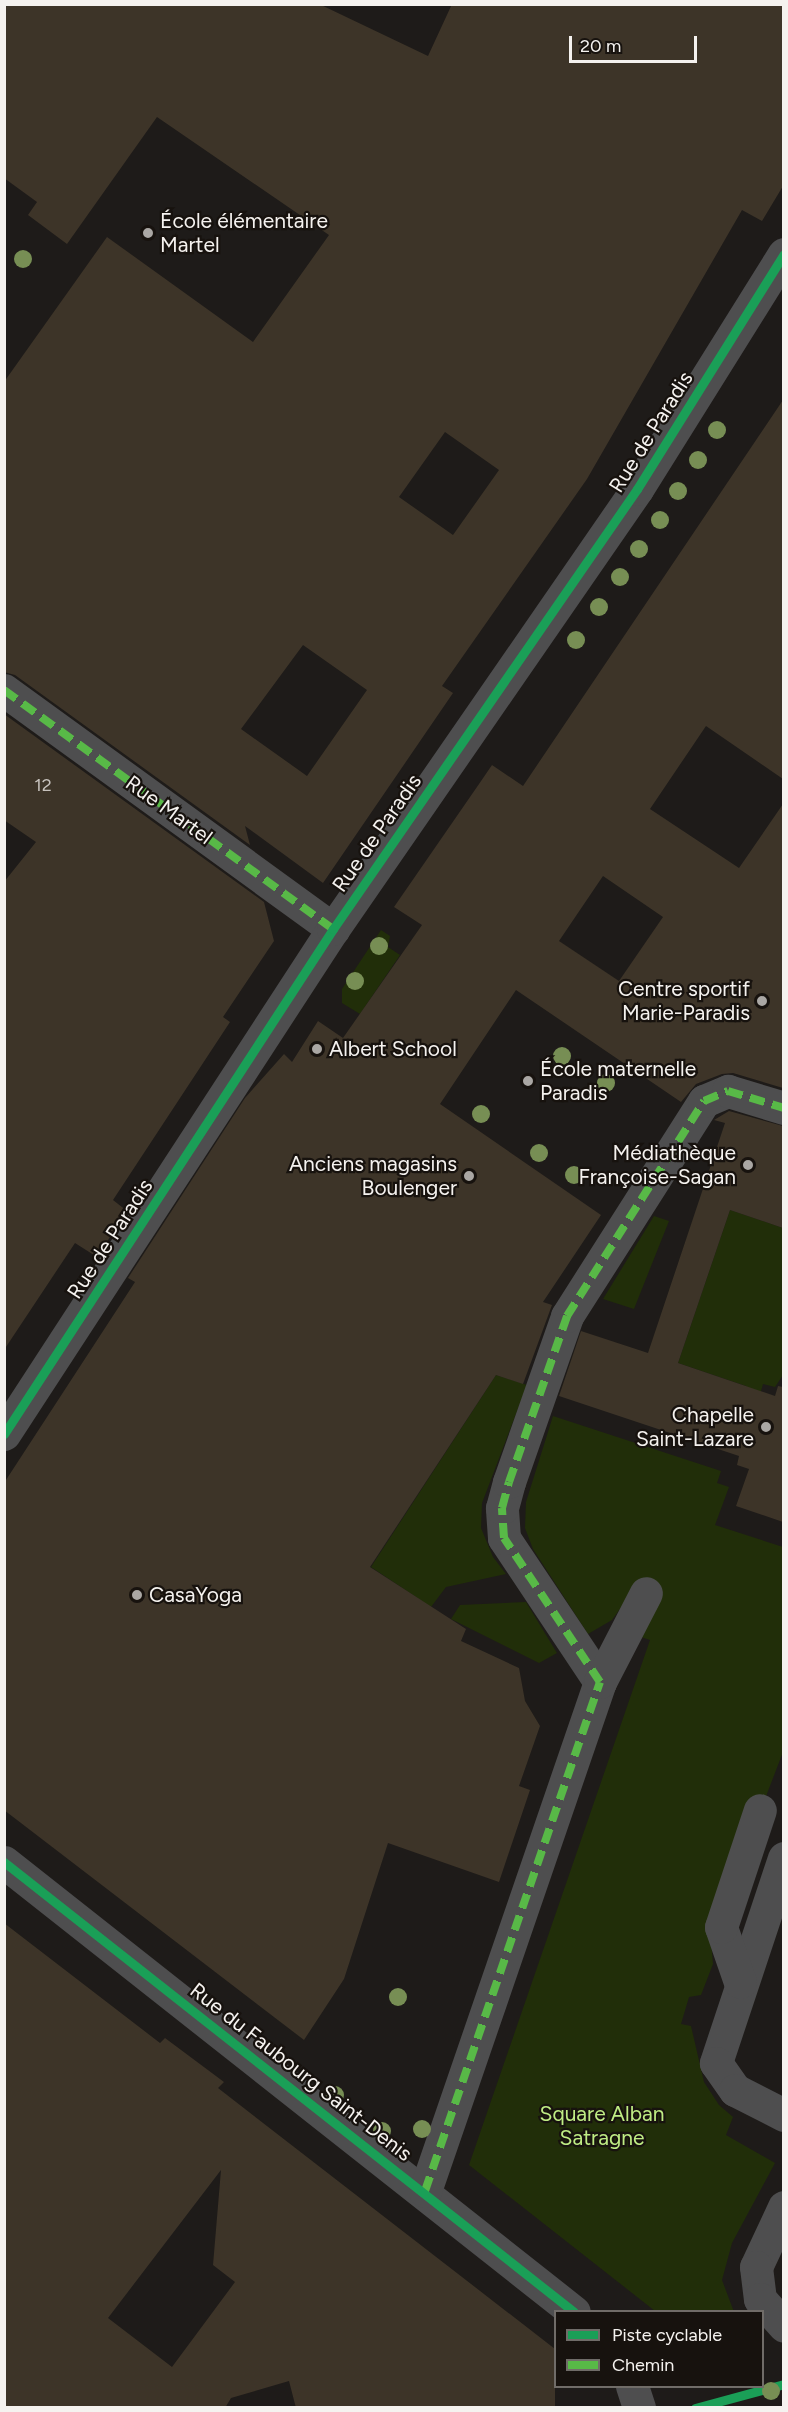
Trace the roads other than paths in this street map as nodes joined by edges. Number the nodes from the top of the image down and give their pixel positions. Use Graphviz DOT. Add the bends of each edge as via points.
graph roads {
  1 [pos="783,254"];
  2 [pos="4,690"];
  3 [pos="333,929"];
  4 [pos="783,1108"];
  5 [pos="4,1434"];
  6 [pos="646,1593"];
  7 [pos="600,1682"];
  8 [pos="760,1810"];
  9 [pos="783,1858"];
  10 [pos="4,1862"];
  11 [pos="740,1982"];
  12 [pos="783,2115"];
  13 [pos="425,2191"];
  14 [pos="783,2207"];
  15 [pos="572,2310"];
  16 [pos="783,2326"];
  17 [pos="633,2388"];
  18 [pos="639,2408"];
  1 -- 3 [label="street, Rue de Paradis" via="637,489"];
  2 -- 3 [label="street, Rue Martel"];
  3 -- 5 [label="street, Rue de Paradis"];
  4 -- 7 [label="street" via="728,1091 704,1101 567,1316 509,1482 502,1508 504,1538"];
  6 -- 7 [label="street"];
  7 -- 13 [label="street"];
  8 -- 11 [label="street" via="721,1928"];
  9 -- 11 [label="street"];
  10 -- 13 [label="street, Rue du Faubourg Saint-Denis"];
  11 -- 12 [label="street" via="716,2063 735,2090"];
  13 -- 15 [label="street, Rue du Faubourg Saint-Denis"];
  14 -- 16 [label="street" via="756,2267 760,2298"];
  17 -- 18 [label="street"];
}
